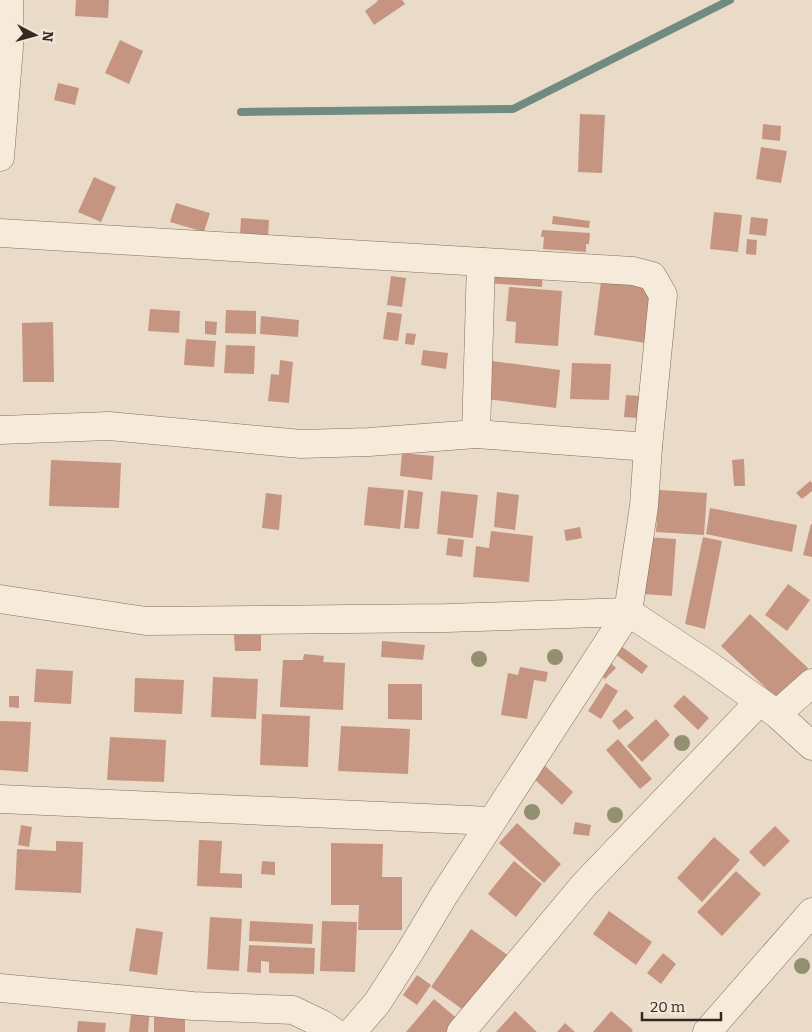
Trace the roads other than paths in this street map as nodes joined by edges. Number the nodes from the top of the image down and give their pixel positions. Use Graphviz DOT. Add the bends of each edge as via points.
graph roads {
  1 [pos="9,0"];
  2 [pos="4,47"];
  3 [pos="0,157"];
  4 [pos="0,233"];
  5 [pos="481,262"];
  6 [pos="0,430"];
  7 [pos="476,434"];
  8 [pos="648,447"];
  9 [pos="0,599"];
  10 [pos="628,612"];
  11 [pos="812,683"];
  12 [pos="768,708"];
  13 [pos="812,746"];
  14 [pos="0,799"];
  15 [pos="491,821"];
  16 [pos="812,912"];
  17 [pos="0,988"];
  18 [pos="334,1032"];
  19 [pos="352,1032"];
  20 [pos="461,1032"];
  21 [pos="707,1032"];
  1 -- 2 [label="street"];
  2 -- 3 [label="street"];
  4 -- 5 [label="street"];
  5 -- 7 [label="street"];
  5 -- 8 [label="street" via="633,271 652,276 663,295"];
  6 -- 7 [label="street" via="109,426 301,444"];
  7 -- 8 [label="street"];
  8 -- 10 [label="street" via="644,506"];
  9 -- 10 [label="street" via="146,621 447,618"];
  10 -- 12 [label="street"];
  10 -- 15 [label="street"];
  11 -- 12 [label="street"];
  12 -- 13 [label="street"];
  12 -- 20 [label="street" via="584,885"];
  14 -- 15 [label="street"];
  15 -- 19 [label="street" via="377,1003"];
  16 -- 21 [label="street"];
  17 -- 18 [label="street" via="193,1006 293,1010"];
}
